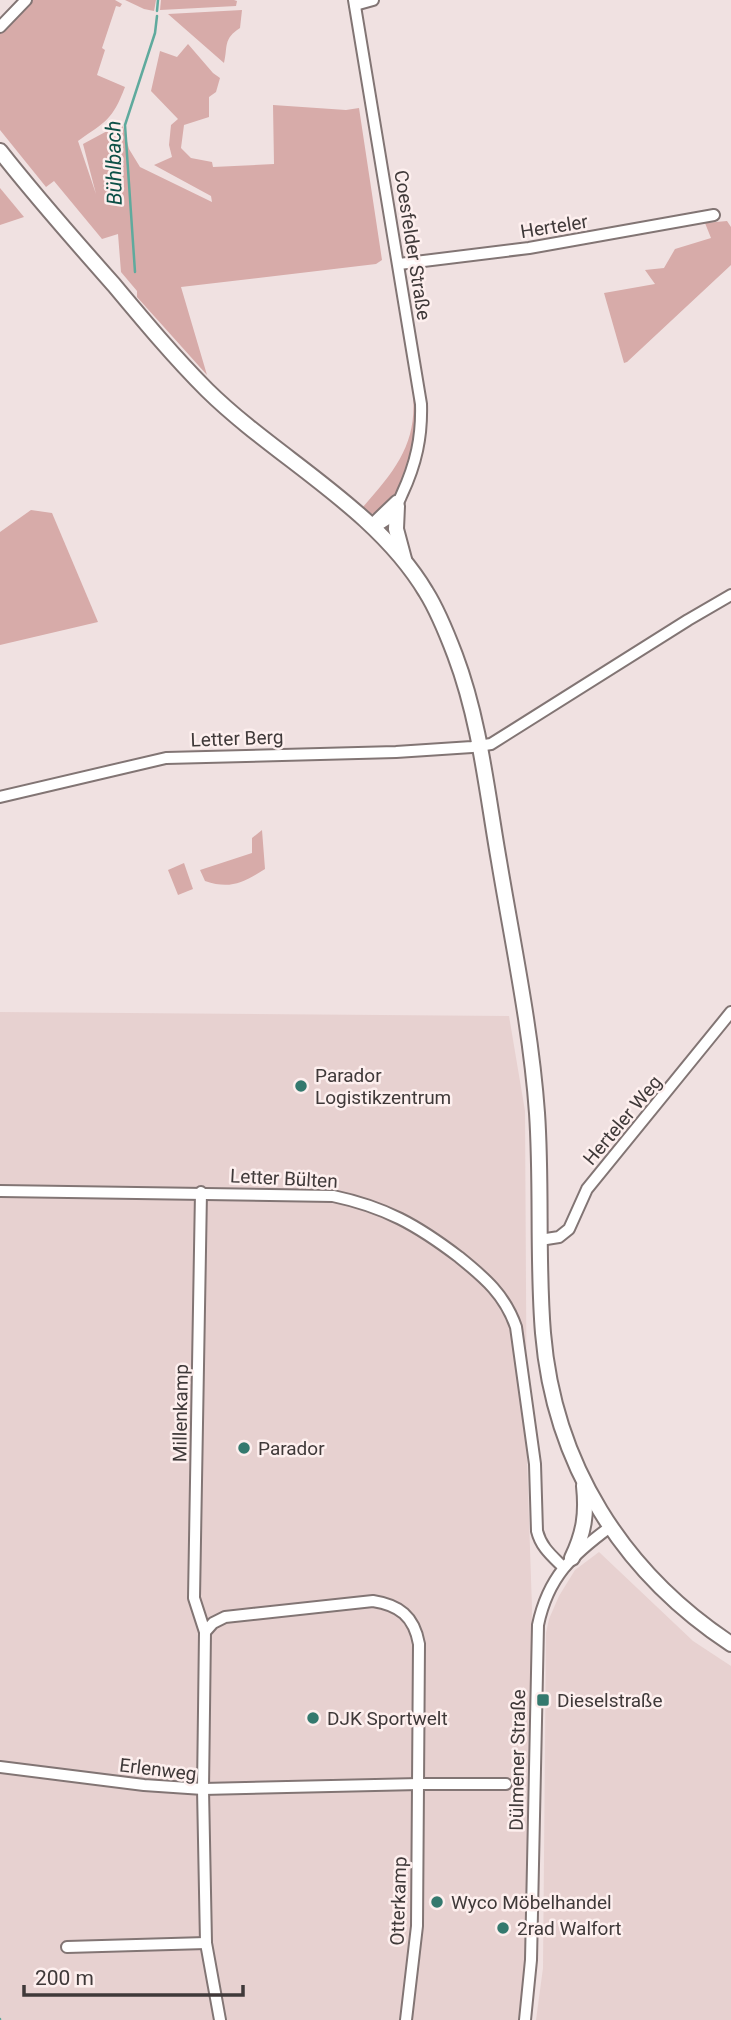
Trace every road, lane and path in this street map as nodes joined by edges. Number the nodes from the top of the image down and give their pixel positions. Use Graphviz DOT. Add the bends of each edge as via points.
graph roads {
  1 [pos="26,0"];
  2 [pos="373,0"];
  3 [pos="355,3"];
  4 [pos="0,27"];
  5 [pos="0,151"];
  6 [pos="714,215"];
  7 [pos="399,264"];
  8 [pos="400,500"];
  9 [pos="370,526"];
  10 [pos="407,566"];
  11 [pos="731,595"];
  12 [pos="479,746"];
  13 [pos="0,797"];
  14 [pos="731,1012"];
  15 [pos="0,1191"];
  16 [pos="201,1192"];
  17 [pos="540,1240"];
  18 [pos="583,1482"];
  19 [pos="610,1527"];
  20 [pos="567,1562"];
  21 [pos="205,1632"];
  22 [pos="731,1644"];
  23 [pos="0,1767"];
  24 [pos="419,1784"];
  25 [pos="506,1784"];
  26 [pos="203,1789"];
  27 [pos="206,1943"];
  28 [pos="67,1947"];
  29 [pos="219,2020"];
  30 [pos="406,2020"];
  31 [pos="525,2020"];
  1 -- 4 [label="street"];
  2 -- 3 [label="street"];
  3 -- 7 [label="street, Coesfelder Straße"];
  5 -- 9 [label="main road" via="192,375"];
  6 -- 7 [label="street, Herteler" via="517,250"];
  7 -- 8 [label="street, Coesfelder Straße" via="422,424 417,458"];
  8 -- 9 [label="street, Coesfelder Straße"];
  8 -- 10 [label="main road" via="396,529"];
  9 -- 10 [label="main road"];
  10 -- 12 [label="main road" via="426,591 452,646"];
  11 -- 12 [label="street" via="501,739"];
  12 -- 13 [label="street, Letter Berg" via="166,758"];
  12 -- 17 [label="main road" via="532,1069"];
  14 -- 17 [label="street, Herteler Weg" via="587,1189 569,1229 559,1237"];
  15 -- 16 [label="street, Letter Bülten"];
  16 -- 20 [label="street, Letter Bülten" via="333,1196 362,1202 428,1234 491,1283 511,1311 516,1327 535,1464 539,1541"];
  16 -- 21 [label="street, Millenkamp" via="194,1598"];
  17 -- 18 [label="main road" via="543,1336 550,1381 563,1434"];
  18 -- 19 [label="main road"];
  18 -- 20 [label="main road" via="585,1524"];
  19 -- 20 [label="street, Dülmener Straße"];
  19 -- 22 [label="main road" via="672,1599"];
  20 -- 31 [label="street, Dülmener Straße" via="545,1598 537,1633 531,1960"];
  21 -- 24 [label="street" via="225,1617 373,1601 406,1613 419,1644"];
  21 -- 26 [label="street"];
  23 -- 26 [label="street, Erlenweg"];
  24 -- 25 [label="street"];
  24 -- 26 [label="street"];
  24 -- 30 [label="street, Otterkamp" via="416,1926"];
  26 -- 27 [label="street, Erlenweg"];
  27 -- 28 [label="street"];
  27 -- 29 [label="street, Erlenweg"];
}
